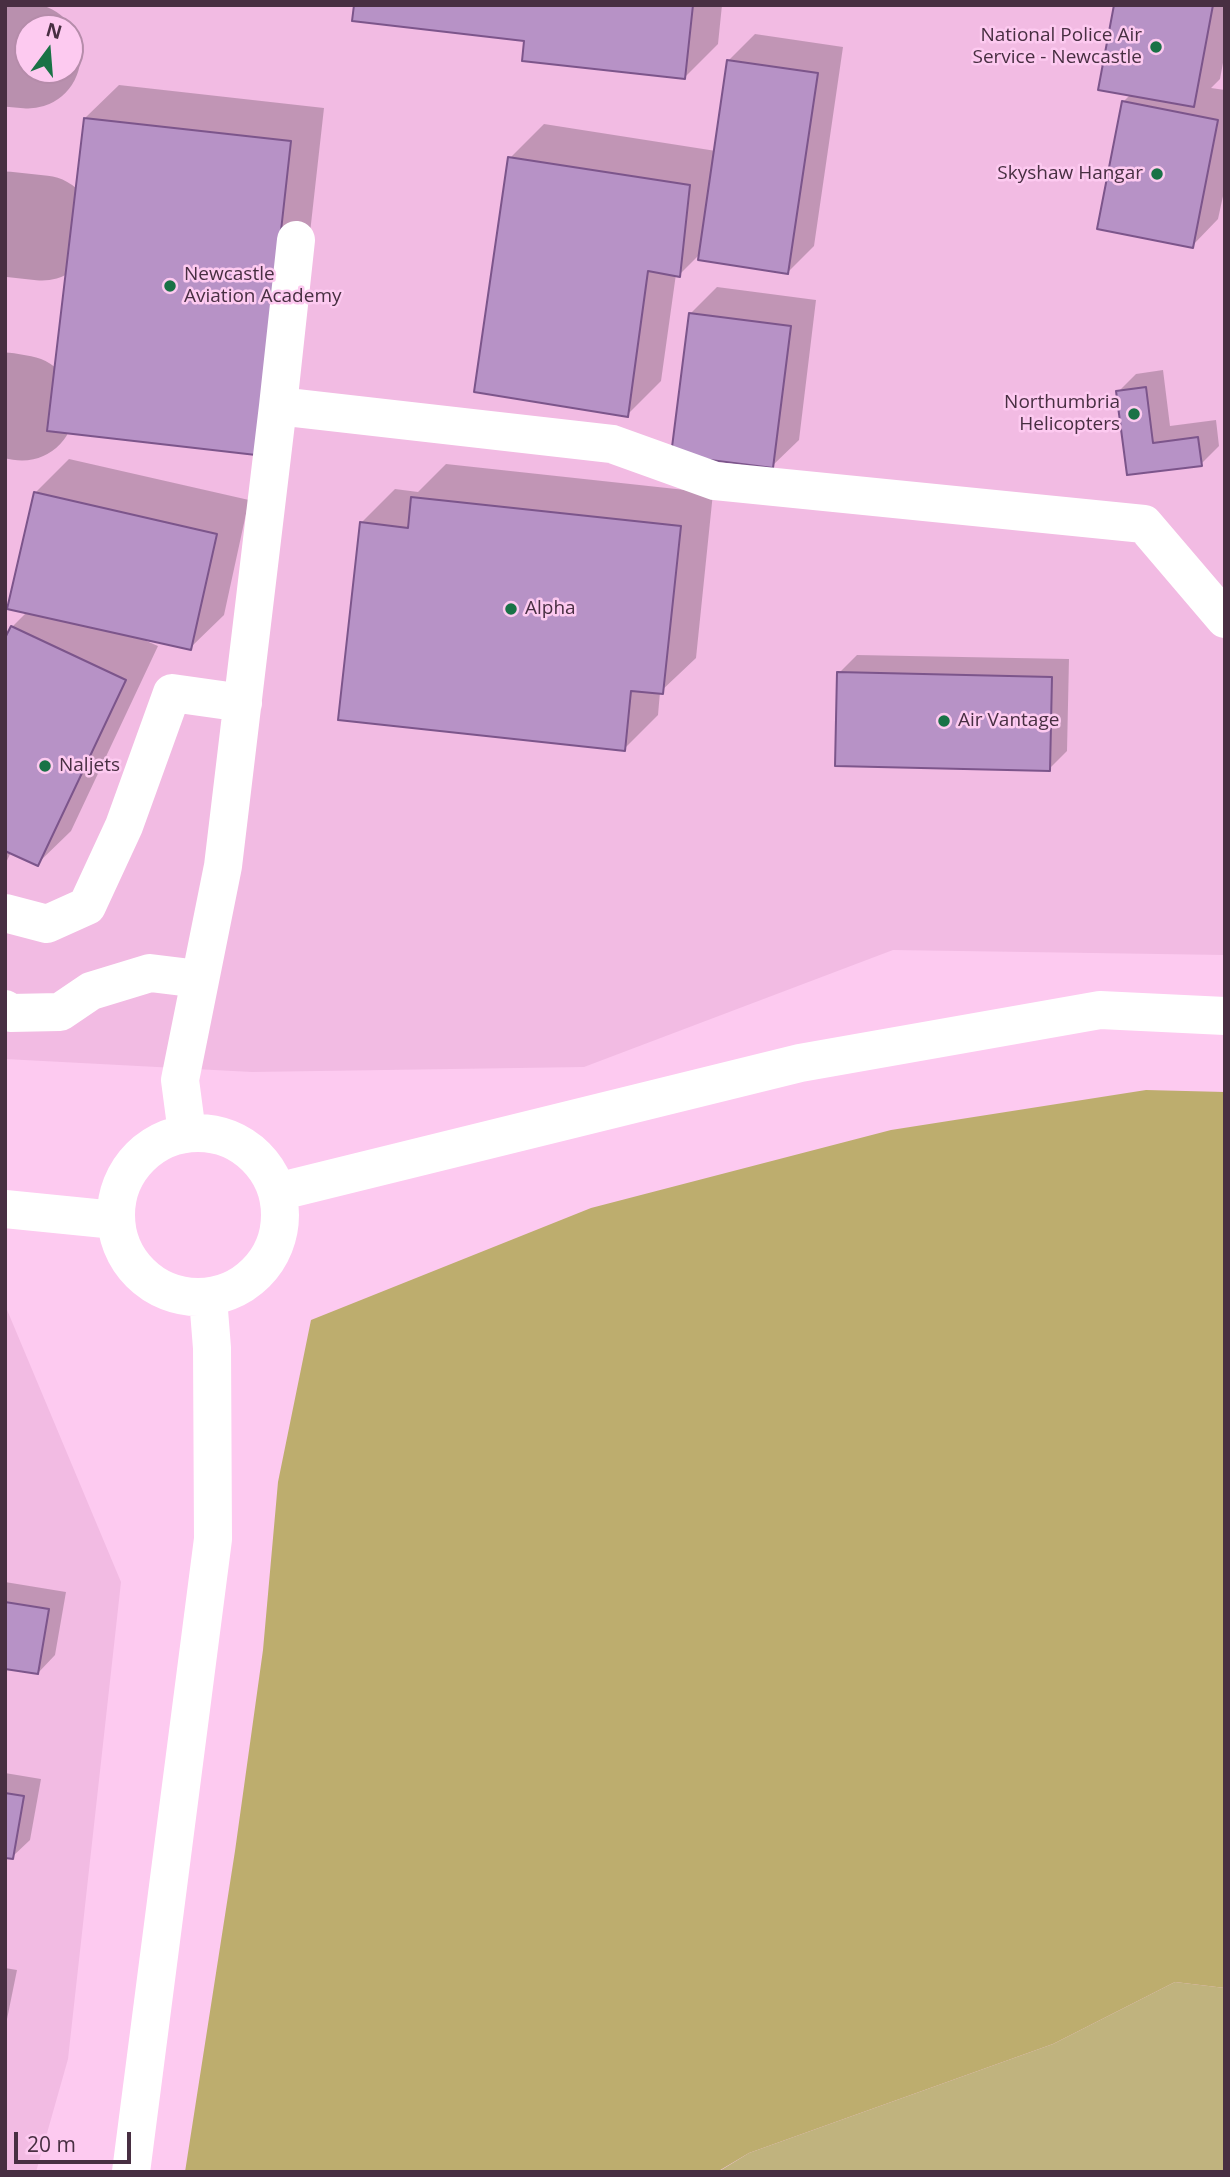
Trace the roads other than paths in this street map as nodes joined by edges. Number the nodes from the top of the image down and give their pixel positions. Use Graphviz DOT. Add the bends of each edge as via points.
graph roads {
  1 [pos="296,240"];
  2 [pos="278,406"];
  3 [pos="1225,619"];
  4 [pos="243,703"];
  5 [pos="5,913"];
  6 [pos="199,979"];
  7 [pos="5,1009"];
  8 [pos="1225,1016"];
  9 [pos="187,1133"];
  10 [pos="278,1192"];
  11 [pos="5,1209"];
  12 [pos="115,1220"];
  13 [pos="208,1298"];
  14 [pos="131,2172"];
  1 -- 2 [label="street"];
  2 -- 3 [label="street" via="612,444 715,481 1144,524"];
  2 -- 4 [label="street"];
  4 -- 5 [label="street" via="172,693 124,827 87,906 47,924"];
  4 -- 6 [label="street" via="223,866"];
  6 -- 7 [label="street" via="150,973 91,991 60,1012 10,1013"];
  6 -- 9 [label="street" via="180,1080"];
  8 -- 10 [label="street" via="1100,1010 800,1063"];
  9 -- 10 [label="street" via="216,1135 243,1146 264,1166"];
  9 -- 12 [label="street" via="157,1143 134,1163 119,1189"];
  10 -- 13 [label="street" via="281,1220 269,1256 258,1272 236,1289"];
  11 -- 12 [label="street"];
  12 -- 13 [label="street" via="124,1253 145,1279 175,1295"];
  13 -- 14 [label="street" via="214,1539"];
}
